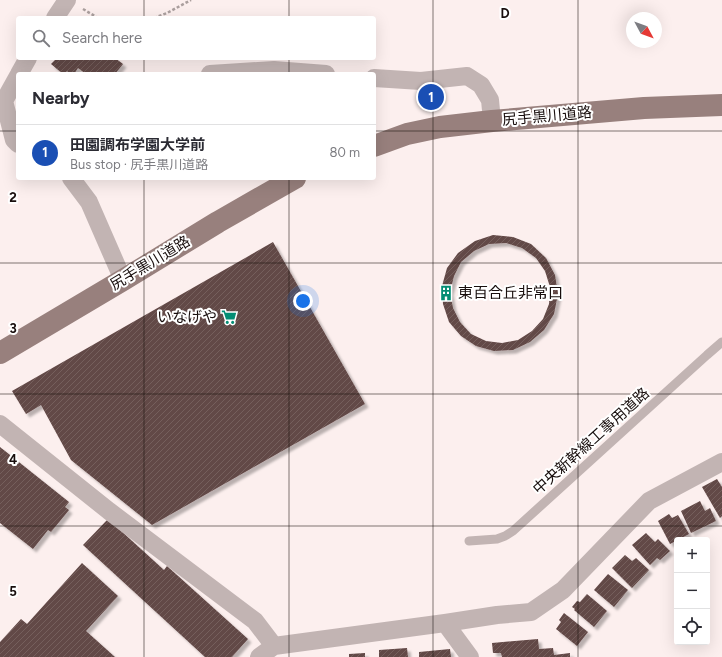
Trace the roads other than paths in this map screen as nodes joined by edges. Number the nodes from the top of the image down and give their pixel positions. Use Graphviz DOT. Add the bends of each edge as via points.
graph roads {
  1 [pos="66,0"];
  2 [pos="56,16"];
  3 [pos="27,60"];
  4 [pos="21,72"];
  5 [pos="242,72"];
  6 [pos="300,72"];
  7 [pos="376,78"];
  8 [pos="16,82"];
  9 [pos="7,101"];
  10 [pos="722,105"];
  11 [pos="492,121"];
  12 [pos="16,142"];
  13 [pos="376,145"];
  14 [pos="72,180"];
  15 [pos="292,180"];
  16 [pos="123,280"];
  17 [pos="722,342"];
  18 [pos="2,351"];
  19 [pos="0,424"];
  20 [pos="722,462"];
  21 [pos="469,541"];
  22 [pos="445,623"];
  23 [pos="274,646"];
  24 [pos="259,657"];
  25 [pos="470,657"];
  1 -- 2 [label="street"];
  3 -- 4 [label="street"];
  5 -- 6 [label="street"];
  7 -- 11 [label="street" via="421,81 466,76 481,85 490,100"];
  8 -- 9 [label="street"];
  9 -- 12 [label="street"];
  10 -- 11 [label="main road, 尻手黒川道路" via="644,108"];
  11 -- 13 [label="main road, 尻手黒川道路" via="414,132"];
  14 -- 16 [label="street" via="89,202"];
  15 -- 16 [label="main road, 尻手黒川道路"];
  16 -- 18 [label="main road, 尻手黒川道路"];
  17 -- 21 [label="lane, 中央新幹線工事用道路" via="513,531 497,540"];
  19 -- 23 [label="street" via="109,511 255,621"];
  20 -- 22 [label="street" via="648,501 563,590 531,612 497,614"];
  22 -- 23 [label="street"];
  22 -- 25 [label="street"];
  23 -- 24 [label="street"];
}
